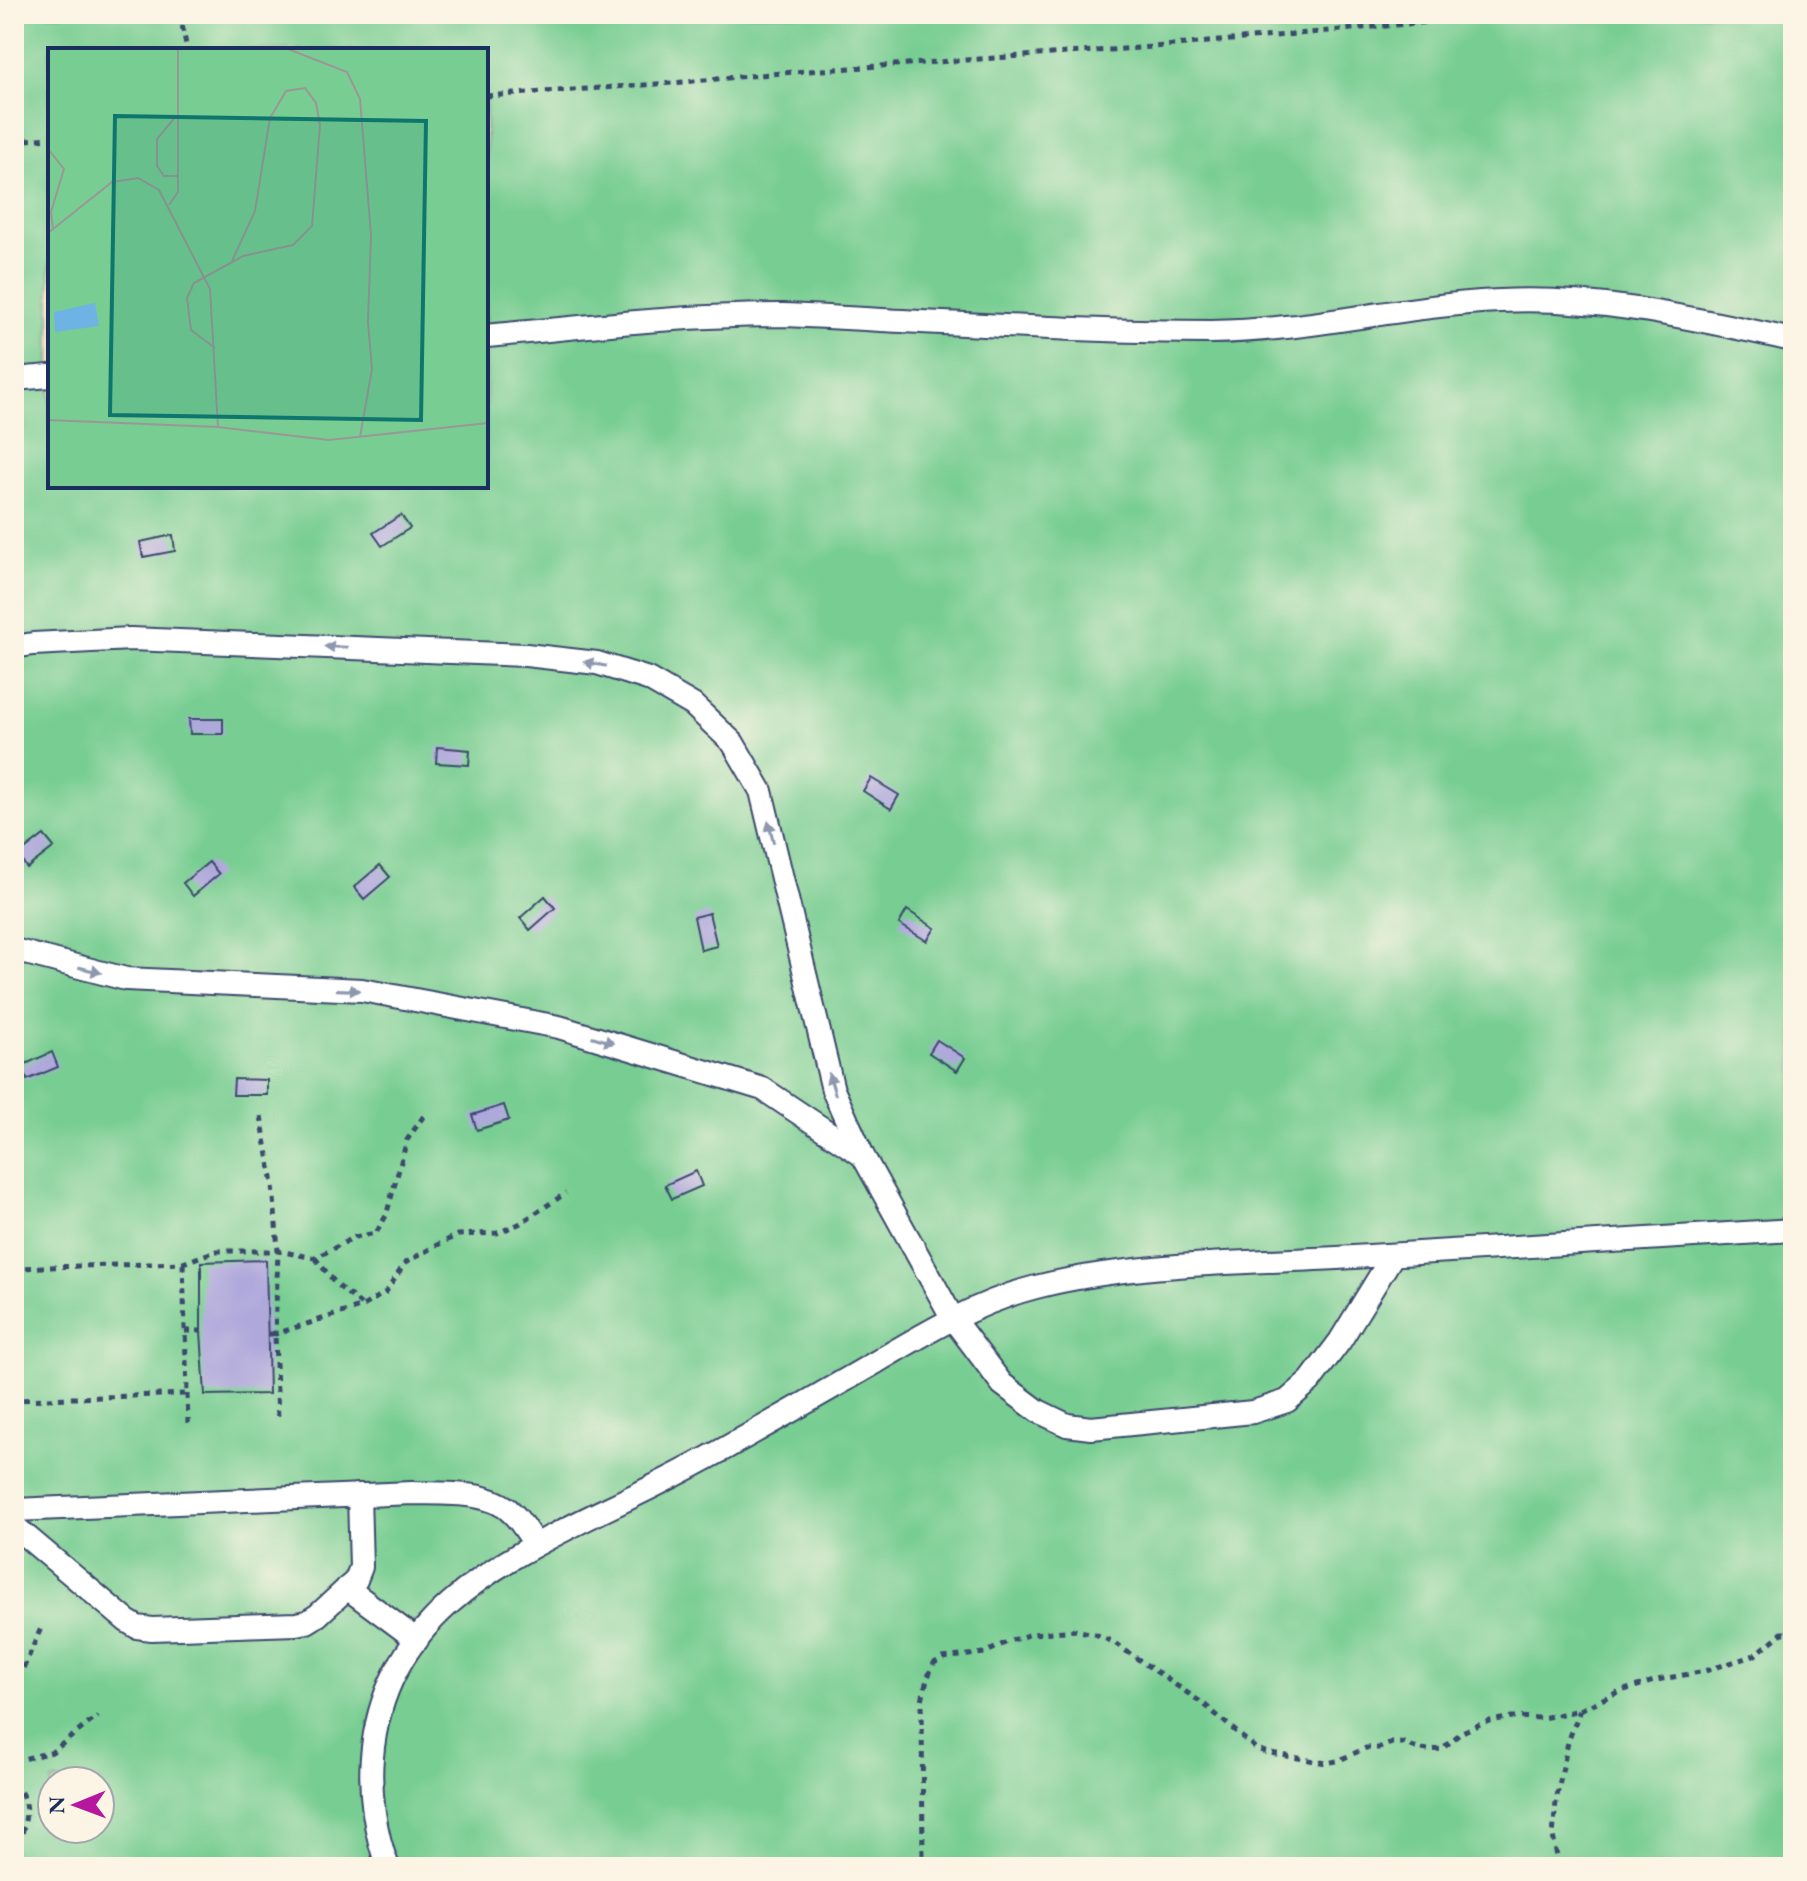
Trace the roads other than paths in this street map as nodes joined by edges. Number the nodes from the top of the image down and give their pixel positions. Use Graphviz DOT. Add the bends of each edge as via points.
graph roads {
  1 [pos="488,336"];
  2 [pos="1793,340"];
  3 [pos="48,376"];
  4 [pos="14,379"];
  5 [pos="14,647"];
  6 [pos="14,950"];
  7 [pos="863,1156"];
  8 [pos="1793,1230"];
  9 [pos="1393,1255"];
  10 [pos="953,1319"];
  11 [pos="359,1495"];
  12 [pos="14,1510"];
  13 [pos="14,1526"];
  14 [pos="535,1544"];
  15 [pos="347,1588"];
  16 [pos="417,1640"];
  17 [pos="388,1867"];
  1 -- 2 [label="lane" via="784,315 1217,332 1462,303 1553,300 1655,311"];
  3 -- 4 [label="lane"];
  7 -- 5 [label="lane, one-way" via="833,1090 761,791 733,743 693,705 648,679 597,663 526,655 131,639"];
  6 -- 7 [label="lane, one-way" via="126,979 362,990 559,1027 763,1089"];
  7 -- 10 [label="lane"];
  8 -- 9 [label="lane"];
  9 -- 10 [label="lane" via="1082,1278 995,1299"];
  9 -- 10 [label="lane" via="1310,1381 1287,1401 1253,1412 1091,1428 1067,1425 1002,1384"];
  10 -- 14 [label="lane" via="690,1469"];
  11 -- 12 [label="lane"];
  11 -- 14 [label="lane" via="482,1497 512,1512"];
  11 -- 15 [label="lane" via="361,1567"];
  13 -- 15 [label="lane" via="137,1627 307,1622"];
  14 -- 16 [label="lane" via="467,1588"];
  15 -- 16 [label="lane"];
  16 -- 17 [label="lane" via="388,1686 373,1739 372,1796"];
}
